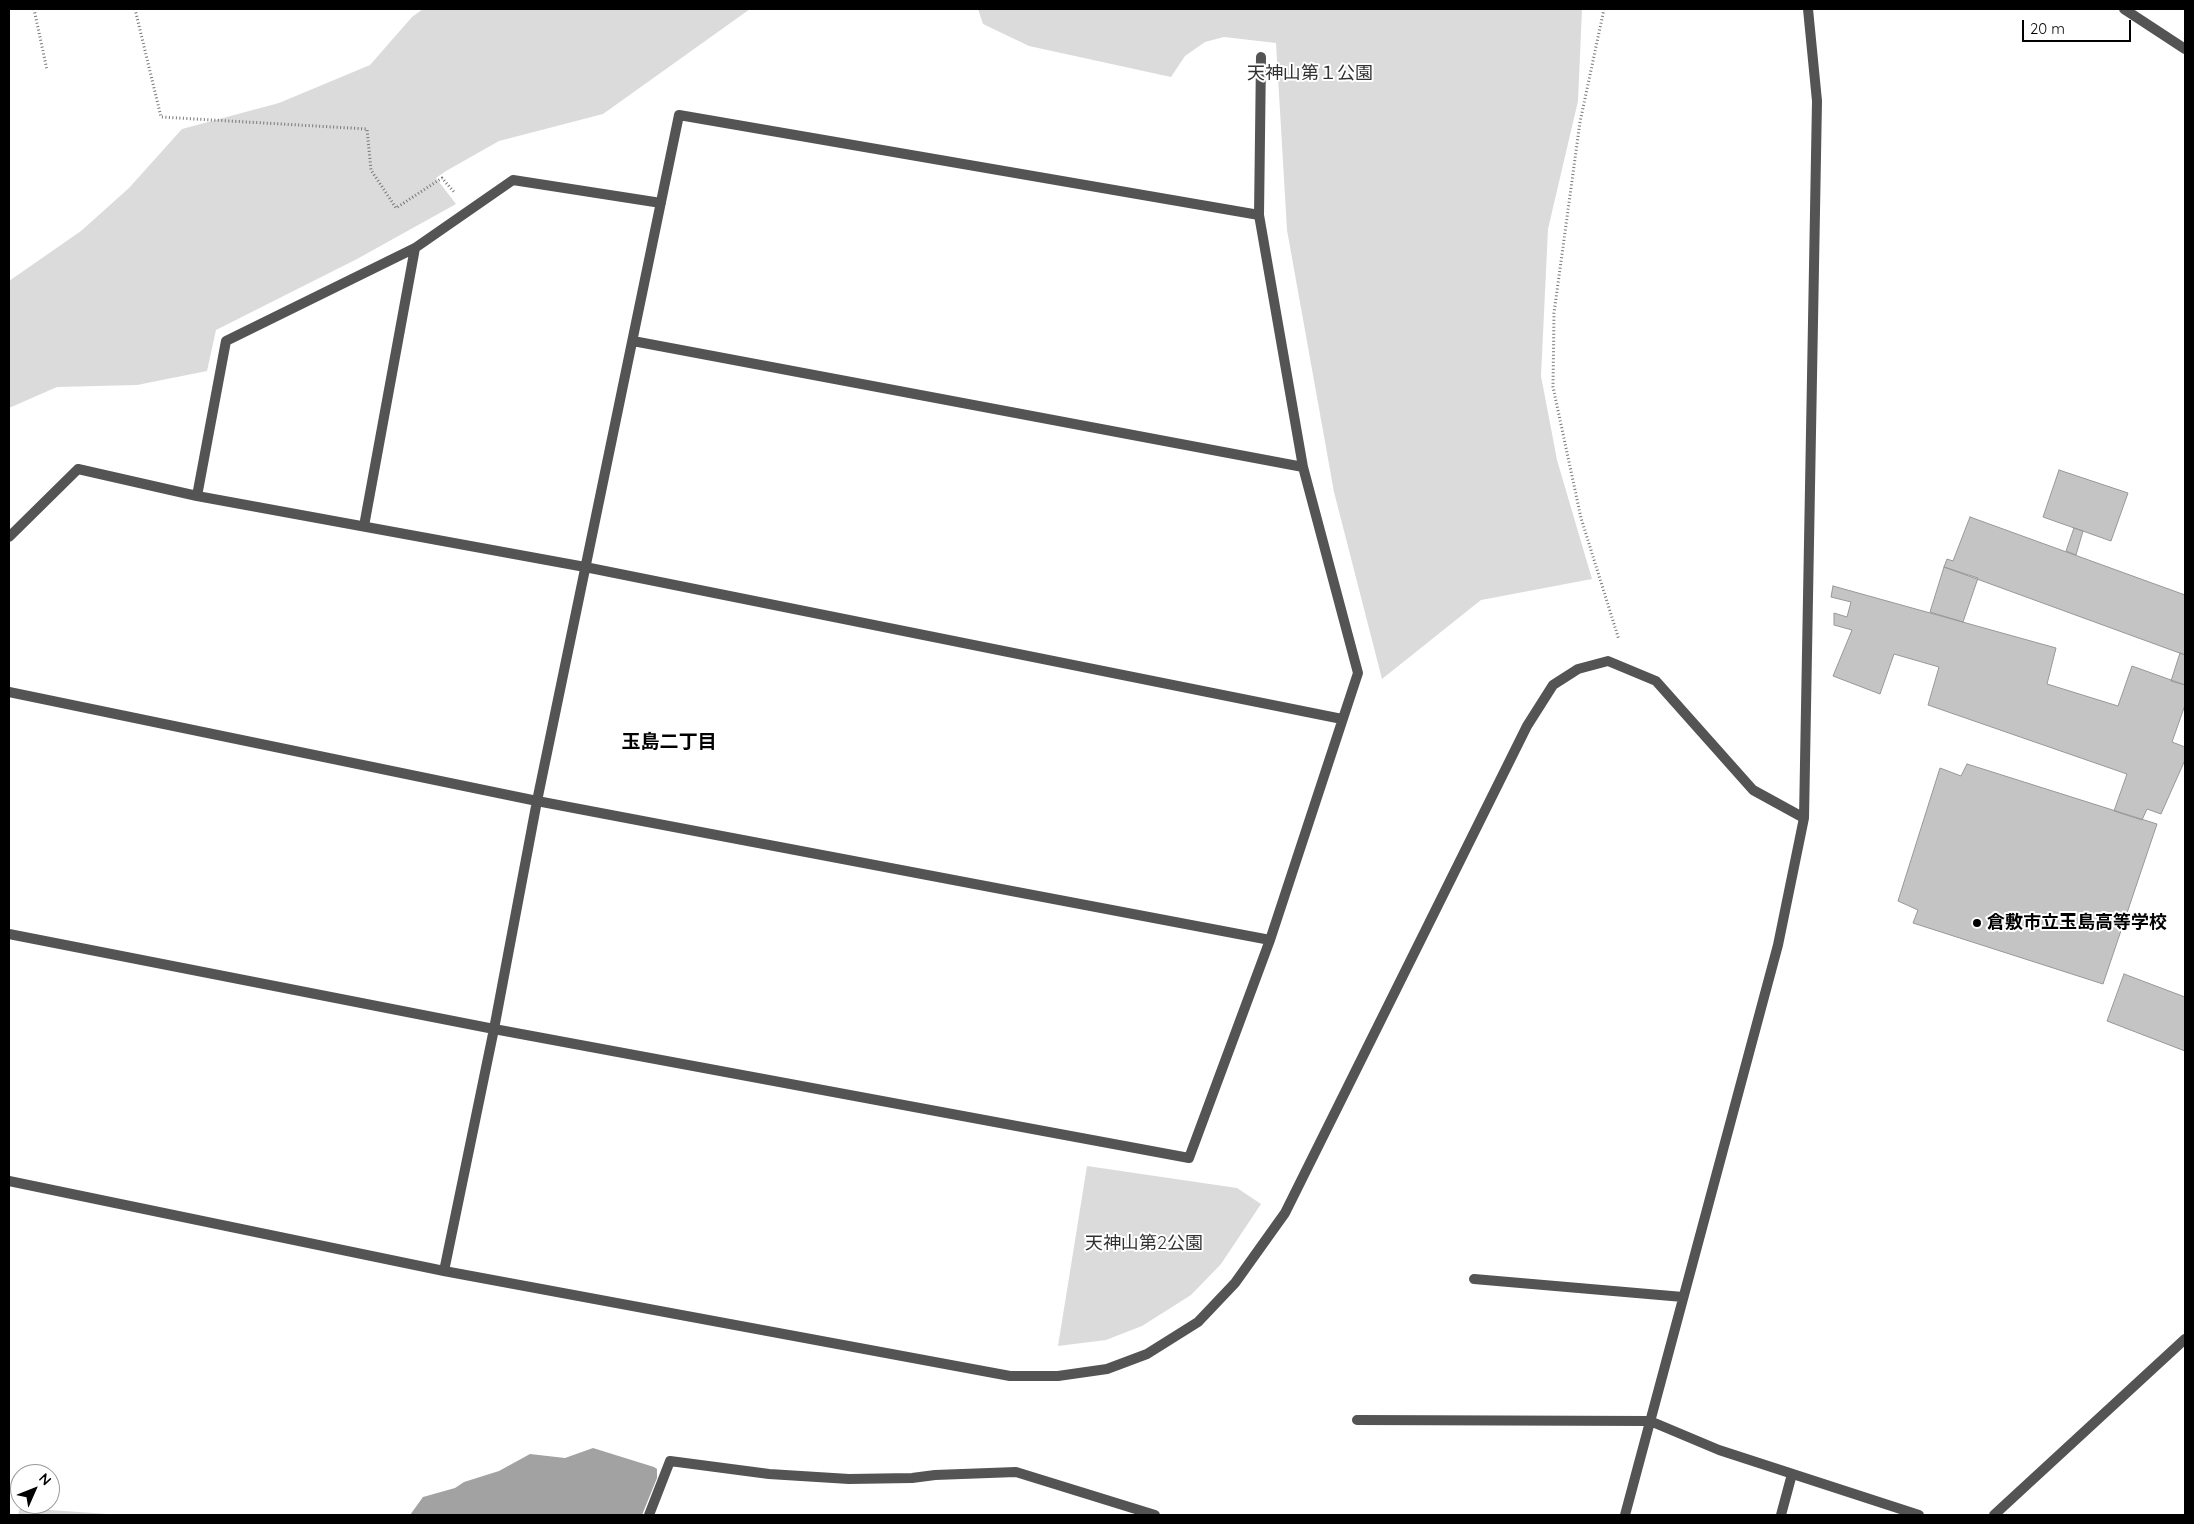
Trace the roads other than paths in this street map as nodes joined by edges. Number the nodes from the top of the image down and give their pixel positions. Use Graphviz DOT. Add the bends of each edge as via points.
graph roads {
  1 [pos="1808,9"];
  2 [pos="2124,9"];
  3 [pos="2185,49"];
  4 [pos="1261,57"];
  5 [pos="661,204"];
  6 [pos="1259,215"];
  7 [pos="415,248"];
  8 [pos="633,341"];
  9 [pos="1303,466"];
  10 [pos="197,496"];
  11 [pos="364,526"];
  12 [pos="9,537"];
  13 [pos="585,567"];
  14 [pos="9,692"];
  15 [pos="1342,719"];
  16 [pos="537,802"];
  17 [pos="1804,818"];
  18 [pos="9,934"];
  19 [pos="1270,940"];
  20 [pos="494,1029"];
  21 [pos="9,1181"];
  22 [pos="444,1271"];
  23 [pos="1474,1279"];
  24 [pos="1683,1297"];
  25 [pos="2185,1338"];
  26 [pos="1357,1420"];
  27 [pos="1650,1420"];
  28 [pos="1792,1474"];
  29 [pos="649,1515"];
  30 [pos="1155,1515"];
  31 [pos="1626,1515"];
  32 [pos="1781,1515"];
  33 [pos="1919,1515"];
  34 [pos="1994,1515"];
  1 -- 17 [label="street" via="1817,101"];
  2 -- 3 [label="street"];
  4 -- 6 [label="street"];
  5 -- 6 [label="street" via="679,115"];
  5 -- 7 [label="street" via="513,180"];
  5 -- 8 [label="street"];
  6 -- 9 [label="street"];
  7 -- 10 [label="street" via="226,341"];
  7 -- 11 [label="street"];
  8 -- 9 [label="street"];
  8 -- 13 [label="street"];
  9 -- 15 [label="street" via="1358,673"];
  10 -- 11 [label="street"];
  10 -- 12 [label="street" via="78,469"];
  11 -- 13 [label="street"];
  13 -- 15 [label="street"];
  13 -- 16 [label="street"];
  14 -- 16 [label="street"];
  15 -- 19 [label="street"];
  16 -- 19 [label="street"];
  16 -- 20 [label="street"];
  17 -- 22 [label="street" via="1753,790 1656,682 1608,661 1578,668 1553,685 1527,726 1285,1213 1235,1283 1198,1322 1147,1354 1107,1369 1058,1376 1010,1376"];
  17 -- 24 [label="street" via="1778,945"];
  18 -- 20 [label="street"];
  19 -- 20 [label="street" via="1189,1158"];
  20 -- 22 [label="street"];
  21 -- 22 [label="street"];
  23 -- 24 [label="street"];
  24 -- 27 [label="street"];
  25 -- 34 [label="street"];
  26 -- 27 [label="street"];
  27 -- 28 [label="street" via="1720,1450"];
  27 -- 31 [label="street"];
  28 -- 32 [label="street"];
  28 -- 33 [label="street"];
  29 -- 30 [label="street" via="670,1461 768,1474 849,1479 1016,1472"];
}
